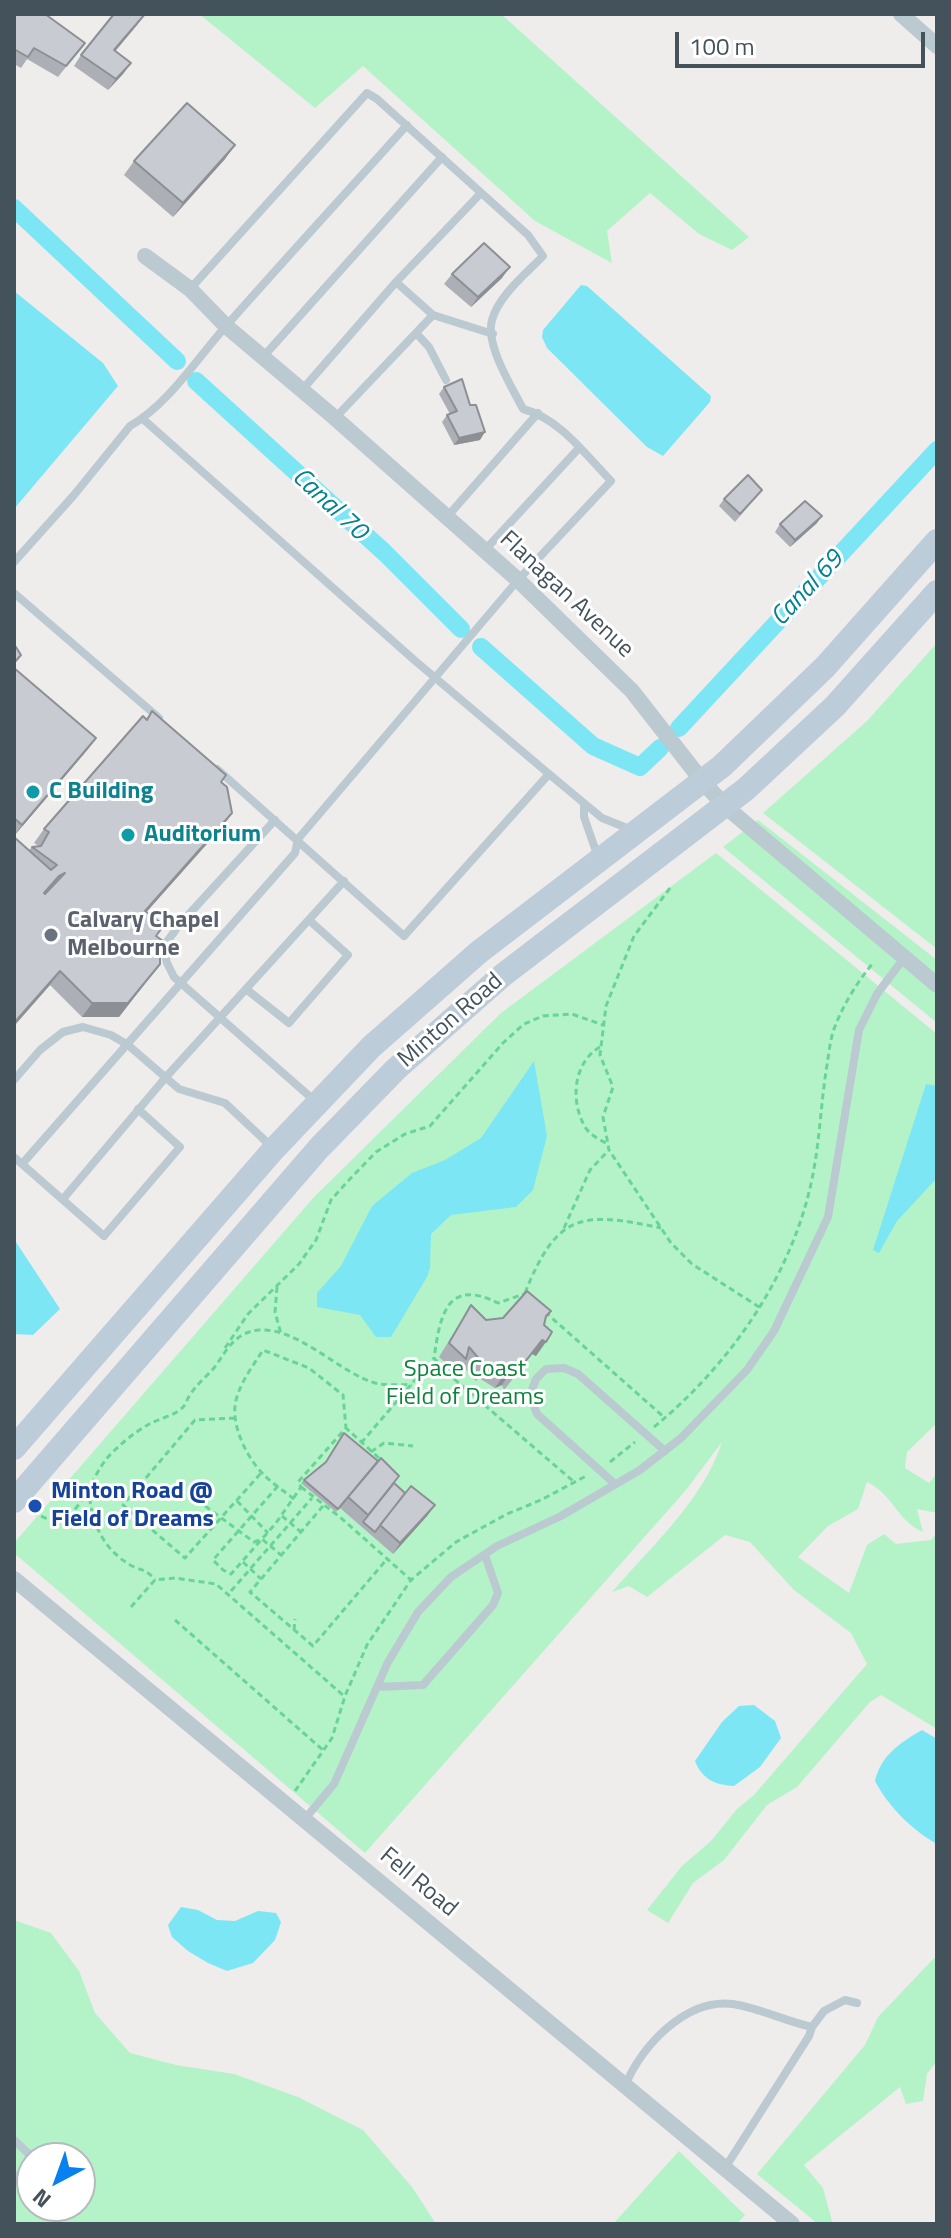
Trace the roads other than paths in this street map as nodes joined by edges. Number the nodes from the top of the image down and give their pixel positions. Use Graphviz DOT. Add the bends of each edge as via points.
graph roads {
  1 [pos="901,14"];
  2 [pos="937,46"];
  3 [pos="407,125"];
  4 [pos="442,157"];
  5 [pos="481,193"];
  6 [pos="145,256"];
  7 [pos="396,282"];
  8 [pos="190,289"];
  9 [pos="433,315"];
  10 [pos="226,326"];
  11 [pos="416,333"];
  12 [pos="493,334"];
  13 [pos="263,357"];
  14 [pos="446,380"];
  15 [pos="302,390"];
  16 [pos="538,413"];
  17 [pos="335,418"];
  18 [pos="143,419"];
  19 [pos="579,448"];
  20 [pos="447,517"];
  21 [pos="937,541"];
  22 [pos="485,551"];
  23 [pos="14,562"];
  24 [pos="518,580"];
  25 [pos="937,592"];
  26 [pos="14,593"];
  27 [pos="435,678"];
  28 [pos="172,730"];
  29 [pos="212,764"];
  30 [pos="549,774"];
  31 [pos="703,782"];
  32 [pos="584,804"];
  33 [pos="726,807"];
  34 [pos="275,820"];
  35 [pos="637,832"];
  36 [pos="298,839"];
  37 [pos="599,861"];
  38 [pos="344,881"];
  39 [pos="309,920"];
  40 [pos="905,957"];
  41 [pos="178,980"];
  42 [pos="937,985"];
  43 [pos="246,989"];
  44 [pos="220,1018"];
  45 [pos="128,1045"];
  46 [pos="166,1077"];
  47 [pos="14,1080"];
  48 [pos="317,1103"];
  49 [pos="138,1109"];
  50 [pos="319,1148"];
  51 [pos="274,1149"];
  52 [pos="14,1157"];
  53 [pos="22,1164"];
  54 [pos="63,1199"];
  55 [pos="14,1448"];
  56 [pos="665,1451"];
  57 [pos="615,1484"];
  58 [pos="23,1507"];
  59 [pos="485,1555"];
  60 [pos="14,1579"];
  61 [pos="377,1687"];
  62 [pos="304,1820"];
  63 [pos="857,2003"];
  64 [pos="812,2027"];
  65 [pos="625,2087"];
  66 [pos="724,2169"];
  67 [pos="792,2224"];
  1 -- 2 [label="street"];
  3 -- 4 [label="lane"];
  3 -- 8 [label="lane" via="367,93"];
  3 -- 10 [label="lane"];
  4 -- 5 [label="lane"];
  4 -- 13 [label="lane"];
  5 -- 7 [label="lane"];
  5 -- 12 [label="lane" via="528,235 543,256 506,296 491,321"];
  6 -- 8 [label="street, Flanagan Avenue"];
  7 -- 9 [label="lane"];
  7 -- 15 [label="lane"];
  8 -- 10 [label="street, Flanagan Avenue"];
  9 -- 11 [label="lane"];
  9 -- 12 [label="lane"];
  10 -- 13 [label="street, Flanagan Avenue"];
  10 -- 18 [label="lane"];
  11 -- 14 [label="lane"];
  11 -- 17 [label="lane"];
  12 -- 16 [label="lane" via="495,351 523,409"];
  13 -- 15 [label="street, Flanagan Avenue"];
  15 -- 17 [label="street, Flanagan Avenue"];
  16 -- 19 [label="lane"];
  16 -- 20 [label="lane"];
  17 -- 20 [label="street, Flanagan Avenue"];
  18 -- 23 [label="lane" via="130,426"];
  18 -- 27 [label="lane"];
  19 -- 22 [label="lane"];
  19 -- 24 [label="lane" via="611,481"];
  20 -- 22 [label="street, Flanagan Avenue"];
  21 -- 31 [label="main road, Minton Road" via="825,667"];
  22 -- 24 [label="street, Flanagan Avenue"];
  24 -- 27 [label="lane"];
  24 -- 31 [label="street, Flanagan Avenue" via="632,691"];
  25 -- 33 [label="main road, Minton Road" via="835,706"];
  26 -- 28 [label="lane"];
  27 -- 30 [label="lane"];
  27 -- 36 [label="lane"];
  29 -- 34 [label="lane"];
  30 -- 32 [label="lane"];
  30 -- 38 [label="lane" via="404,936"];
  31 -- 33 [label="street, Flanagan Avenue"];
  31 -- 35 [label="main road, Minton Road"];
  32 -- 35 [label="lane"];
  32 -- 37 [label="lane"];
  33 -- 40 [label="street, Flanagan Avenue"];
  33 -- 50 [label="main road, Minton Road" via="503,975 396,1069"];
  34 -- 36 [label="lane"];
  34 -- 41 [label="lane" via="163,947"];
  35 -- 37 [label="main road, Minton Road"];
  36 -- 38 [label="lane"];
  36 -- 41 [label="lane" via="295,853"];
  37 -- 48 [label="main road, Minton Road" via="479,952 371,1047"];
  38 -- 39 [label="lane"];
  39 -- 43 [label="lane"];
  39 -- 43 [label="lane" via="348,955 289,1023"];
  40 -- 42 [label="street, Flanagan Avenue"];
  40 -- 56 [label="lane" via="859,1030 828,1217 802,1275 747,1370"];
  41 -- 44 [label="lane"];
  41 -- 45 [label="lane"];
  43 -- 44 [label="lane"];
  44 -- 46 [label="lane"];
  44 -- 48 [label="lane"];
  45 -- 46 [label="lane"];
  45 -- 47 [label="lane" via="83,1027 63,1032"];
  45 -- 53 [label="lane"];
  46 -- 49 [label="lane"];
  46 -- 51 [label="lane" via="179,1089 225,1103"];
  48 -- 50 [label="main road"];
  48 -- 51 [label="main road, Minton Road"];
  49 -- 54 [label="lane"];
  49 -- 54 [label="lane" via="180,1147 104,1236"];
  50 -- 51 [label="main road"];
  50 -- 58 [label="main road, Minton Road"];
  51 -- 55 [label="main road, Minton Road"];
  52 -- 53 [label="lane"];
  53 -- 54 [label="lane"];
  56 -- 57 [label="lane"];
  56 -- 57 [label="lane" via="578,1374 546,1369 530,1395 537,1414"];
  57 -- 59 [label="lane"];
  59 -- 61 [label="lane" via="451,1577 418,1612"];
  59 -- 61 [label="lane" via="498,1593 493,1605 423,1685"];
  60 -- 62 [label="street, Fell Road"];
  61 -- 62 [label="lane" via="334,1784"];
  62 -- 65 [label="street, Fell Road"];
  63 -- 64 [label="lane" via="845,2000 824,2011"];
  64 -- 65 [label="lane" via="732,2004 697,2007 665,2030 632,2068"];
  64 -- 66 [label="lane"];
  65 -- 66 [label="street, Fell Road"];
  66 -- 67 [label="street, Fell Road"];
}
